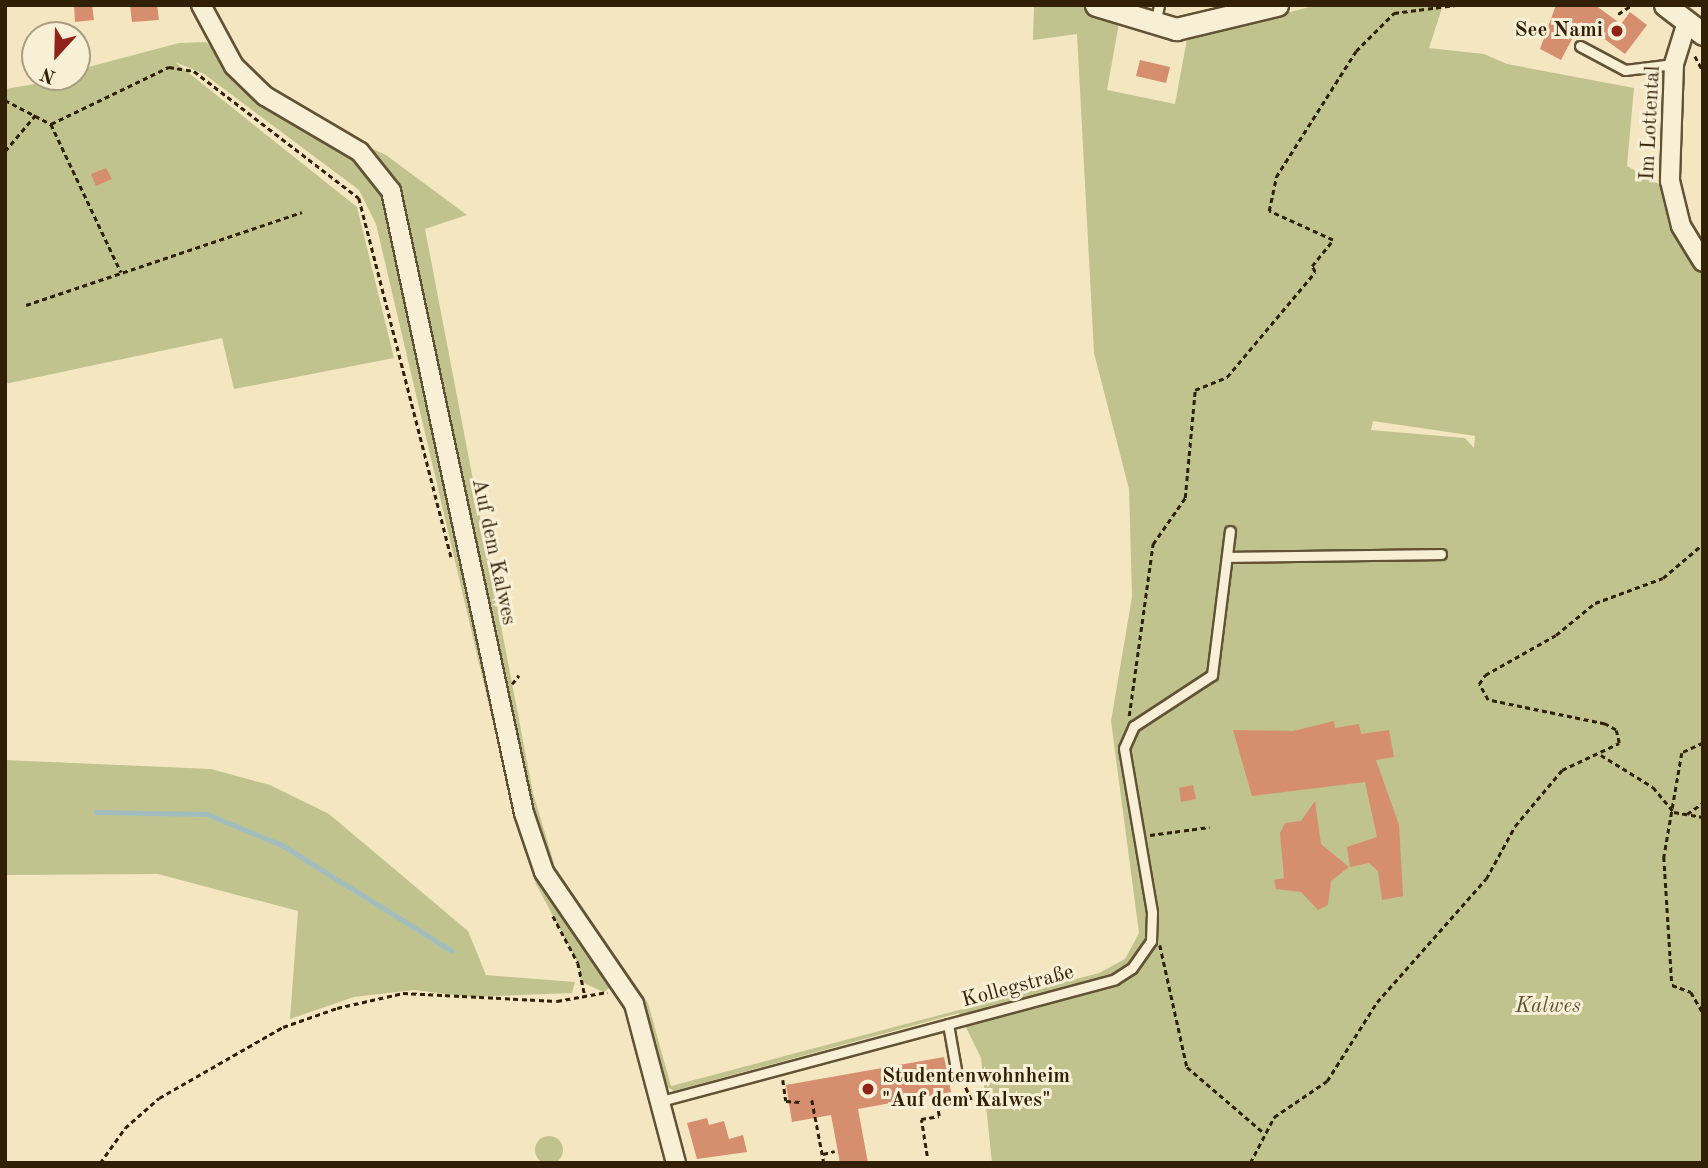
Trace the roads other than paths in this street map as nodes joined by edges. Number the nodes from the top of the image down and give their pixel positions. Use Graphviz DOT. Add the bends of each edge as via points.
graph roads {
  1 [pos="201,5"];
  2 [pos="1097,5"];
  3 [pos="1277,5"];
  4 [pos="1665,5"];
  5 [pos="1157,15"];
  6 [pos="1695,28"];
  7 [pos="1580,46"];
  8 [pos="1674,64"];
  9 [pos="1703,262"];
  10 [pos="1230,531"];
  11 [pos="1441,554"];
  12 [pos="1227,557"];
  13 [pos="948,1024"];
  14 [pos="957,1075"];
  15 [pos="662,1101"];
  16 [pos="676,1163"];
  1 -- 15 [label="street, Auf dem Kalwes" via="234,65 265,96 368,158 391,191 524,813 544,872 642,1023"];
  2 -- 5 [label="street"];
  3 -- 5 [label="street" via="1176,29"];
  4 -- 6 [label="street"];
  6 -- 8 [label="street, Im Lottental"];
  7 -- 8 [label="lane" via="1625,71"];
  8 -- 9 [label="street, Im Lottental" via="1672,203"];
  10 -- 12 [label="lane"];
  11 -- 12 [label="lane"];
  12 -- 13 [label="lane, Kollegstraße" via="1212,675 1138,723 1127,738 1151,941 1132,968 1115,979"];
  13 -- 14 [label="lane"];
  13 -- 15 [label="lane, Kollegstraße"];
  15 -- 16 [label="street, Auf dem Kalwes"];
}
